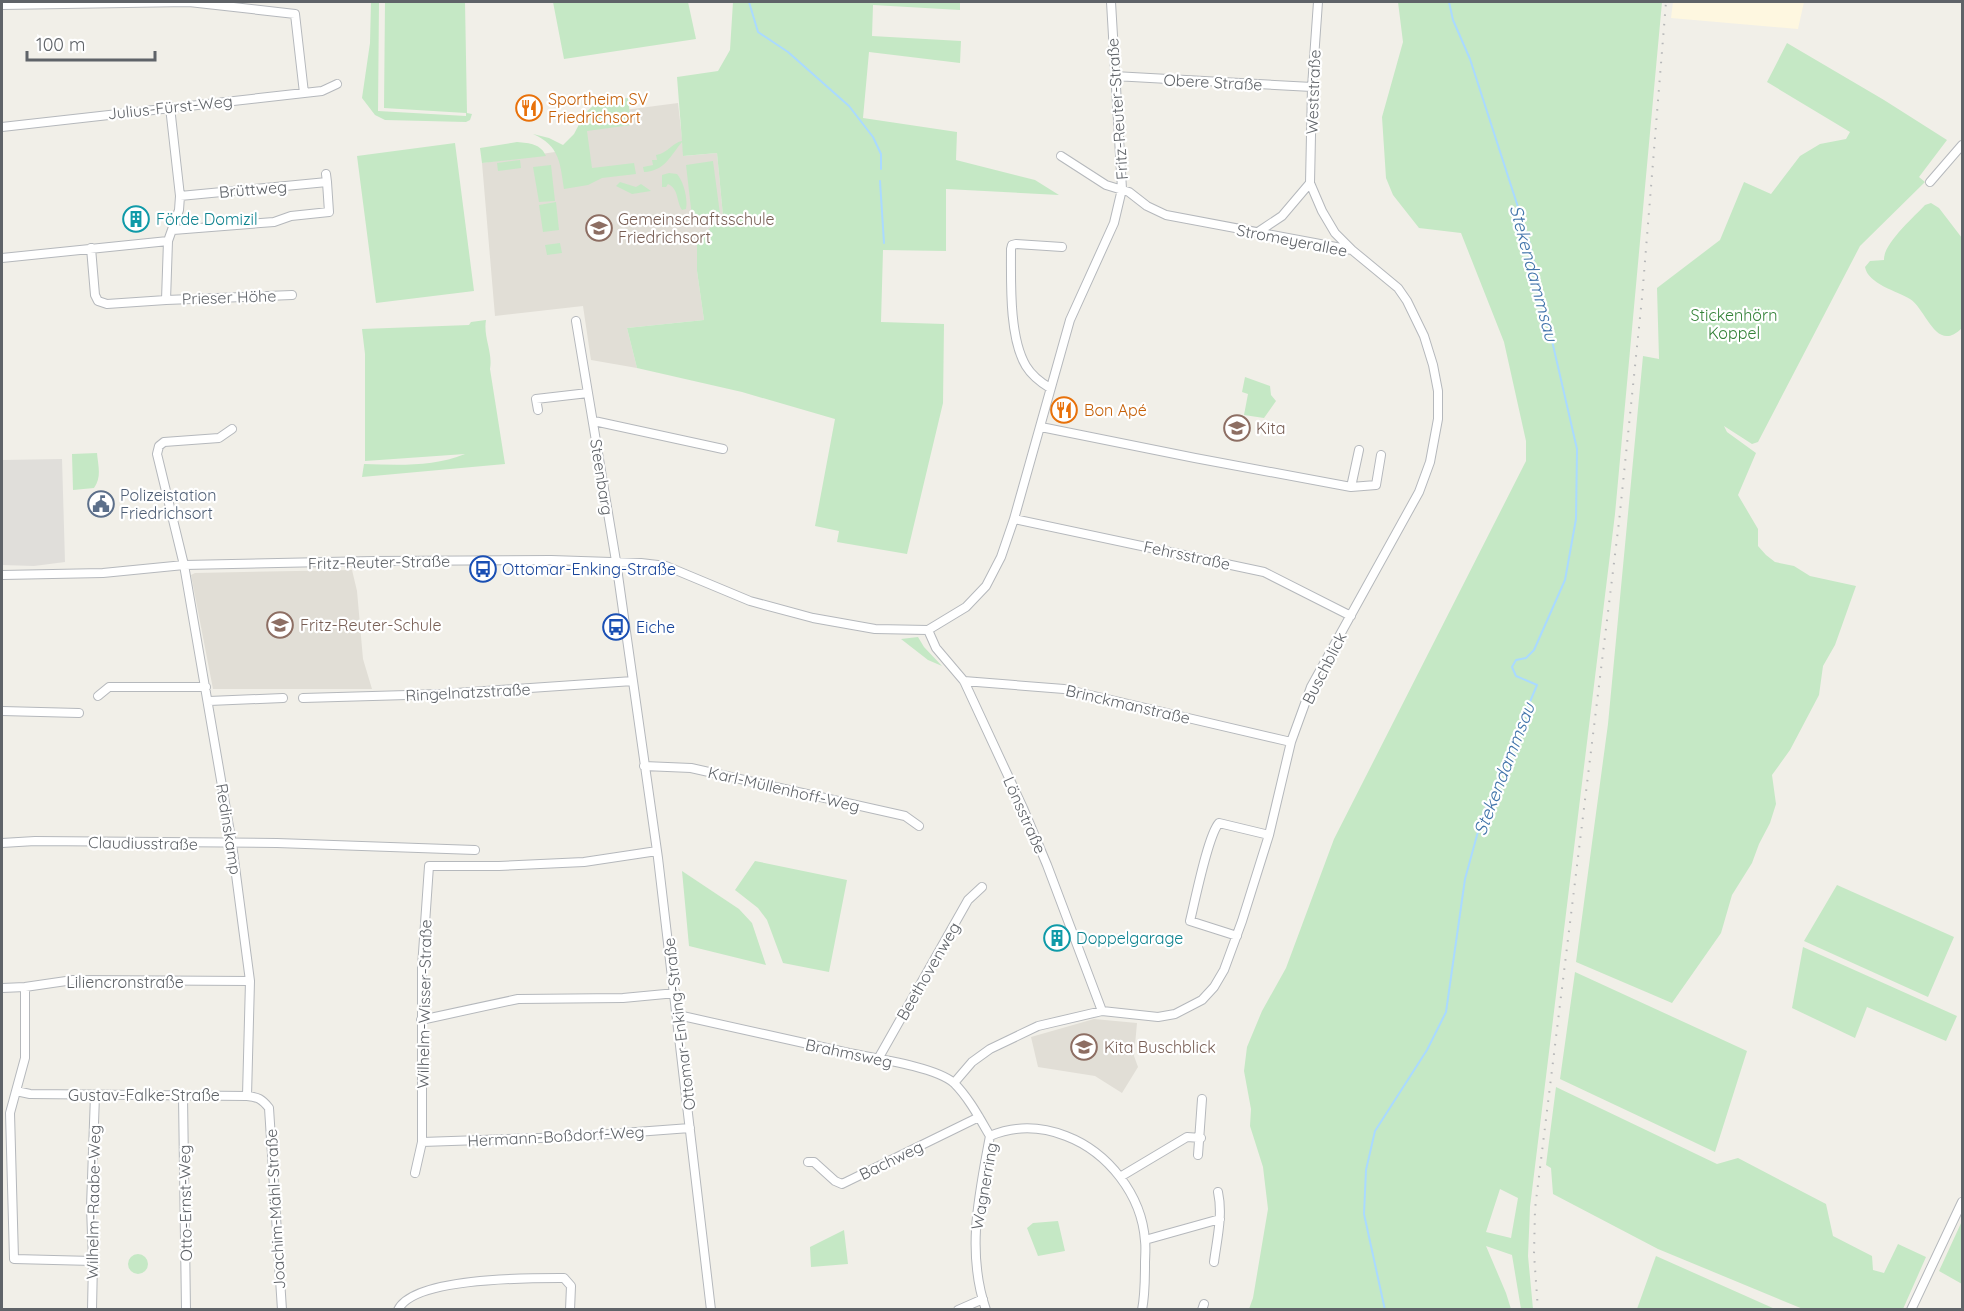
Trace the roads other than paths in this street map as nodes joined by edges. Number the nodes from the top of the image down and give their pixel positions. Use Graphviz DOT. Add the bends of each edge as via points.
graph roads {
  1 [pos="189,2"];
  2 [pos="1111,2"];
  3 [pos="1318,2"];
  4 [pos="2,5"];
  5 [pos="1114,76"];
  6 [pos="337,84"];
  7 [pos="1312,87"];
  8 [pos="304,93"];
  9 [pos="170,107"];
  10 [pos="2,127"];
  11 [pos="1962,145"];
  12 [pos="1061,156"];
  13 [pos="1930,182"];
  14 [pos="1310,183"];
  15 [pos="1122,189"];
  16 [pos="180,196"];
  17 [pos="173,230"];
  18 [pos="1258,232"];
  19 [pos="168,241"];
  20 [pos="1062,247"];
  21 [pos="91,248"];
  22 [pos="1352,250"];
  23 [pos="2,258"];
  24 [pos="292,295"];
  25 [pos="166,300"];
  26 [pos="576,321"];
  27 [pos="1050,388"];
  28 [pos="588,393"];
  29 [pos="538,410"];
  30 [pos="594,421"];
  31 [pos="1041,427"];
  32 [pos="231,429"];
  33 [pos="723,449"];
  34 [pos="1359,450"];
  35 [pos="1381,455"];
  36 [pos="1351,487"];
  37 [pos="1407,513"];
  38 [pos="1014,519"];
  39 [pos="616,561"];
  40 [pos="184,565"];
  41 [pos="2,575"];
  42 [pos="1351,616"];
  43 [pos="928,630"];
  44 [pos="633,681"];
  45 [pos="964,681"];
  46 [pos="206,687"];
  47 [pos="98,696"];
  48 [pos="283,698"];
  49 [pos="303,698"];
  50 [pos="208,701"];
  51 [pos="2,711"];
  52 [pos="79,713"];
  53 [pos="1291,742"];
  54 [pos="644,766"];
  55 [pos="919,826"];
  56 [pos="1269,835"];
  57 [pos="2,843"];
  58 [pos="232,844"];
  59 [pos="464,850"];
  60 [pos="475,850"];
  61 [pos="657,851"];
  62 [pos="463,866"];
  63 [pos="982,887"];
  64 [pos="1237,936"];
  65 [pos="250,981"];
  66 [pos="25,987"];
  67 [pos="2,988"];
  68 [pos="676,993"];
  69 [pos="1102,1011"];
  70 [pos="678,1015"];
  71 [pos="421,1020"];
  72 [pos="878,1059"];
  73 [pos="954,1083"];
  74 [pos="16,1091"];
  75 [pos="95,1095"];
  76 [pos="183,1096"];
  77 [pos="247,1096"];
  78 [pos="1203,1099"];
  79 [pos="269,1108"];
  80 [pos="6,1113"];
  81 [pos="979,1117"];
  82 [pos="690,1128"];
  83 [pos="990,1137"];
  84 [pos="1201,1137"];
  85 [pos="422,1142"];
  86 [pos="1198,1155"];
  87 [pos="808,1162"];
  88 [pos="415,1173"];
  89 [pos="1120,1178"];
  90 [pos="1218,1192"];
  91 [pos="1962,1202"];
  92 [pos="1220,1219"];
  93 [pos="1145,1240"];
  94 [pos="93,1261"];
  95 [pos="1214,1263"];
  96 [pos="983,1299"];
  97 [pos="1142,1309"];
  98 [pos="92,1310"];
  99 [pos="186,1310"];
  100 [pos="282,1310"];
  101 [pos="398,1310"];
  102 [pos="570,1310"];
  103 [pos="711,1310"];
  104 [pos="958,1310"];
  105 [pos="986,1310"];
  106 [pos="1911,1310"];
  1 -- 4 [label="street"];
  1 -- 8 [label="street" via="295,14"];
  2 -- 5 [label="street, Fritz-Reuter-Straße"];
  3 -- 7 [label="street, Weststraße"];
  5 -- 7 [label="street, Obere Straße"];
  5 -- 15 [label="street, Fritz-Reuter-Straße"];
  6 -- 8 [label="street, Julius-Fürst-Weg"];
  7 -- 14 [label="street, Weststraße"];
  8 -- 9 [label="street, Julius-Fürst-Weg"];
  9 -- 10 [label="street, Julius-Fürst-Weg"];
  9 -- 16 [label="street"];
  11 -- 13 [label="street"];
  12 -- 15 [label="street, Stromeyerallee" via="1106,185"];
  14 -- 18 [label="street" via="1282,216"];
  14 -- 22 [label="street, Weststraße" via="1335,233"];
  15 -- 18 [label="street, Stromeyerallee" via="1166,215"];
  15 -- 27 [label="street, Fritz-Reuter-Straße" via="1114,223 1070,320"];
  16 -- 17 [label="street"];
  16 -- 17 [label="street, Brüttweg" via="326,178 329,212 274,222"];
  17 -- 19 [label="street"];
  18 -- 22 [label="street, Stromeyerallee"];
  19 -- 21 [label="street"];
  19 -- 25 [label="street"];
  20 -- 27 [label="street" via="1016,244 1011,249 1011,298 1018,345 1036,380"];
  21 -- 23 [label="street"];
  21 -- 25 [label="street, Prieser Höhe" via="94,295 98,301 106,304"];
  22 -- 37 [label="street, Stromeyerallee" via="1398,288 1424,336 1433,365 1438,419 1430,462"];
  24 -- 25 [label="street, Prieser Höhe"];
  26 -- 28 [label="street, Steenbarg"];
  27 -- 31 [label="street, Fritz-Reuter-Straße"];
  28 -- 29 [label="street" via="536,399"];
  28 -- 30 [label="street, Steenbarg"];
  30 -- 33 [label="street"];
  30 -- 39 [label="street, Steenbarg"];
  31 -- 36 [label="street"];
  31 -- 38 [label="street, Fritz-Reuter-Straße"];
  32 -- 40 [label="street, Redinskamp" via="219,438 172,440 157,449"];
  34 -- 36 [label="street"];
  35 -- 36 [label="street" via="1376,485"];
  37 -- 42 [label="street, Buschblick"];
  38 -- 42 [label="street, Fehrsstraße" via="1264,572"];
  38 -- 43 [label="street, Fritz-Reuter-Straße" via="986,586 966,607"];
  39 -- 40 [label="street, Fritz-Reuter-Straße"];
  39 -- 43 [label="street, Fritz-Reuter-Straße" via="666,566 750,601 813,618 875,629"];
  39 -- 44 [label="street, Ottomar-Enking-Straße"];
  40 -- 41 [label="street, Fritz-Reuter-Straße" via="103,573"];
  40 -- 46 [label="street, Redinskamp"];
  42 -- 53 [label="street, Buschblick" via="1311,687"];
  43 -- 45 [label="street, Lönsstraße" via="936,648"];
  44 -- 49 [label="street, Ringelnatzstraße" via="442,694"];
  44 -- 54 [label="street, Ottomar-Enking-Straße"];
  45 -- 53 [label="street, Brinckmanstraße" via="1064,689"];
  45 -- 69 [label="street, Lönsstraße" via="1023,808"];
  46 -- 47 [label="street" via="109,687"];
  46 -- 50 [label="street, Redinskamp"];
  48 -- 50 [label="street"];
  50 -- 58 [label="street, Redinskamp"];
  51 -- 52 [label="street"];
  53 -- 56 [label="street, Buschblick"];
  54 -- 55 [label="street, Karl-Müllenhoff-Weg" via="691,768 906,816"];
  54 -- 61 [label="street, Ottomar-Enking-Straße"];
  56 -- 64 [label="street, Buschblick"];
  56 -- 64 [label="street" via="1219,823 1215,827 1190,921"];
  57 -- 58 [label="street, Claudiusstraße"];
  58 -- 59 [label="street, Claudiusstraße"];
  58 -- 65 [label="street, Redinskamp"];
  59 -- 60 [label="street, Claudiusstraße"];
  59 -- 62 [label="street"];
  61 -- 62 [label="street" via="584,862"];
  61 -- 68 [label="street, Ottomar-Enking-Straße"];
  62 -- 71 [label="street, Wilhelm-Wisser-Straße" via="429,866"];
  63 -- 72 [label="street, Beethovenweg" via="968,900"];
  64 -- 69 [label="street, Buschblick" via="1224,970 1202,1000 1175,1014 1158,1017"];
  65 -- 66 [label="street, Liliencronstraße" via="73,980"];
  65 -- 77 [label="street, Redinskamp"];
  66 -- 67 [label="street, Liliencronstraße"];
  66 -- 74 [label="street" via="25,1058"];
  68 -- 70 [label="street, Ottomar-Enking-Straße"];
  68 -- 71 [label="street" via="624,998 518,999"];
  69 -- 73 [label="street, Buschblick" via="1042,1024 1011,1037 972,1062"];
  70 -- 72 [label="street, Brahmsweg"];
  70 -- 82 [label="street, Ottomar-Enking-Straße"];
  71 -- 85 [label="street, Wilhelm-Wisser-Straße"];
  72 -- 73 [label="street, Brahmsweg" via="924,1070"];
  73 -- 81 [label="street, Brahmsweg"];
  74 -- 75 [label="street, Gustav-Falke-Straße"];
  74 -- 80 [label="street"];
  75 -- 76 [label="street, Gustav-Falke-Straße"];
  75 -- 94 [label="street, Wilhelm-Raabe-Weg"];
  76 -- 77 [label="street, Gustav-Falke-Straße"];
  76 -- 99 [label="street, Otto-Ernst-Weg"];
  77 -- 79 [label="street, Gustav-Falke-Straße" via="259,1098"];
  78 -- 84 [label="street"];
  79 -- 100 [label="street, Joachim-Mähl-Straße"];
  80 -- 94 [label="street" via="14,1259"];
  81 -- 83 [label="street, Brahmsweg"];
  81 -- 87 [label="street, Bachweg" via="842,1184 814,1162"];
  82 -- 85 [label="street, Hermann-Boßdorf-Weg"];
  82 -- 103 [label="street, Ottomar-Enking-Straße"];
  83 -- 89 [label="street, Wagnerring" via="1014,1128 1059,1133 1090,1147"];
  83 -- 96 [label="street, Wagnerring" via="974,1245"];
  84 -- 86 [label="street"];
  84 -- 89 [label="street" via="1187,1137"];
  85 -- 88 [label="street, Wilhelm-Wisser-Straße"];
  89 -- 93 [label="street, Wagnerring" via="1138,1212"];
  90 -- 92 [label="street"];
  91 -- 106 [label="street"];
  92 -- 93 [label="street"];
  92 -- 95 [label="street"];
  93 -- 97 [label="street, Wagnerring"];
  94 -- 98 [label="street, Wilhelm-Raabe-Weg"];
  96 -- 104 [label="street"];
  96 -- 105 [label="street, Wagnerring"];
  101 -- 102 [label="street" via="421,1292 458,1283 564,1278 571,1286"];
}
